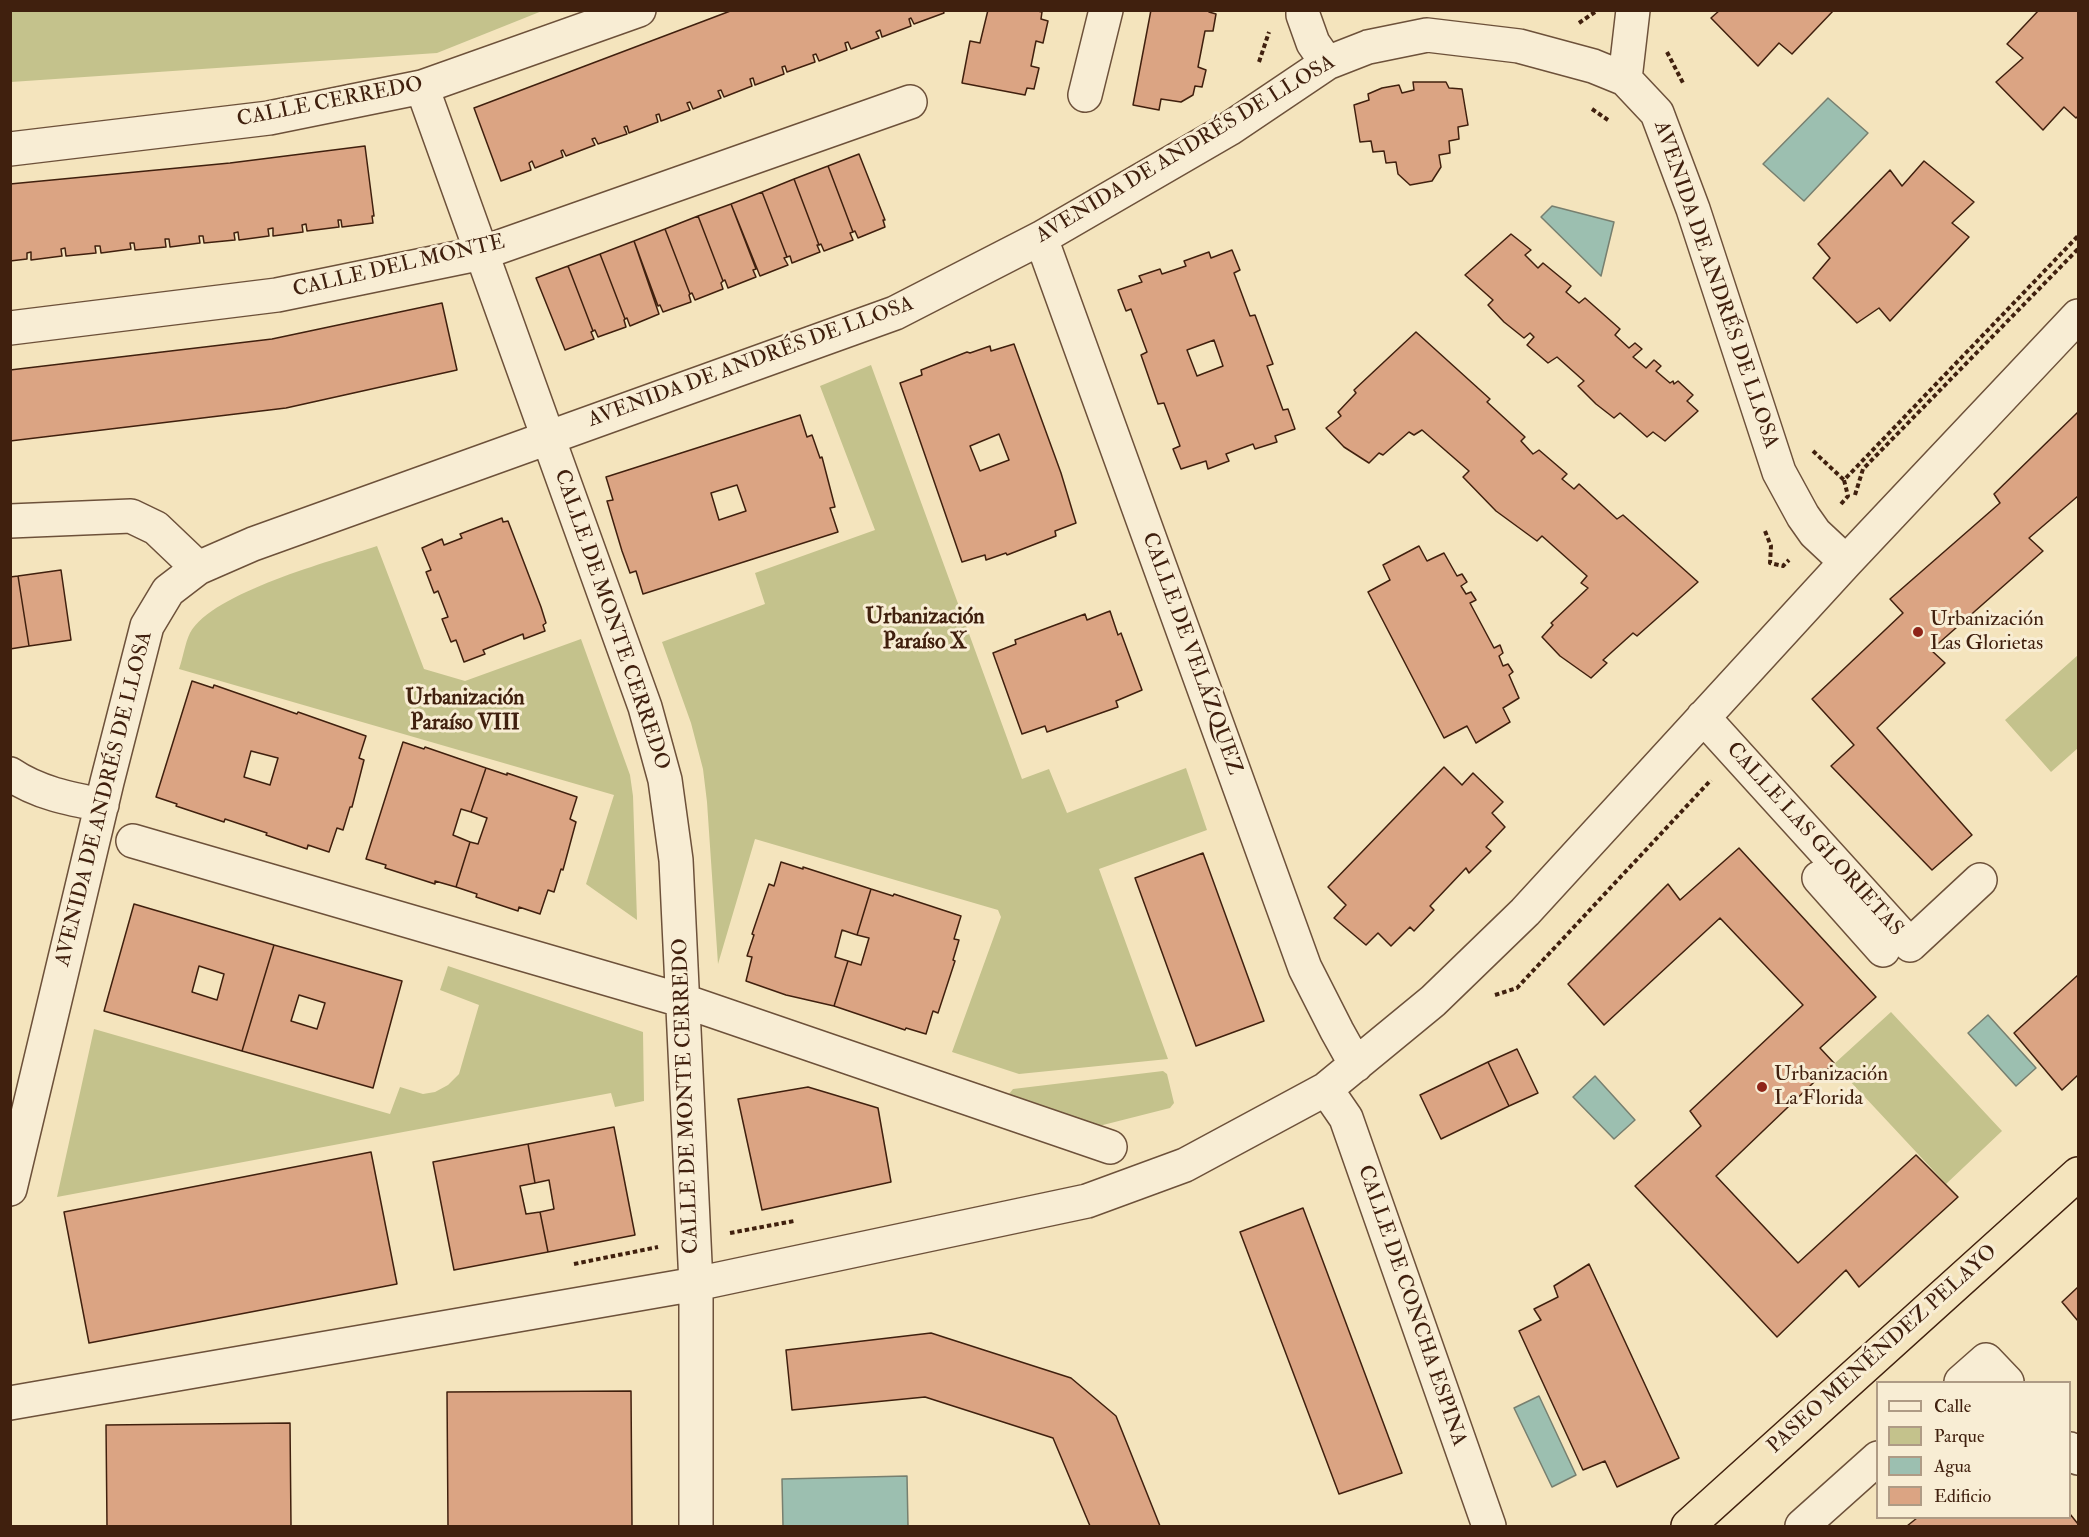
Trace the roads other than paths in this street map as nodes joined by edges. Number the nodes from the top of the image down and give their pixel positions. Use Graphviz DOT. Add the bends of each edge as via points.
graph roads {
  1 [pos="639,10"];
  2 [pos="1106,10"];
  3 [pos="1303,10"];
  4 [pos="1633,10"];
  5 [pos="1327,63"];
  6 [pos="1625,79"];
  7 [pos="422,87"];
  8 [pos="1085,95"];
  9 [pos="910,102"];
  10 [pos="10,148"];
  11 [pos="1041,238"];
  12 [pos="482,253"];
  13 [pos="2079,316"];
  14 [pos="10,328"];
  15 [pos="548,437"];
  16 [pos="10,521"];
  17 [pos="1846,562"];
  18 [pos="198,568"];
  19 [pos="1703,717"];
  20 [pos="1719,768"];
  21 [pos="10,774"];
  22 [pos="102,805"];
  23 [pos="133,841"];
  24 [pos="1980,880"];
  25 [pos="1883,950"];
  26 [pos="684,1001"];
  27 [pos="1356,1065"];
  28 [pos="1326,1089"];
  29 [pos="1110,1147"];
  30 [pos="2079,1174"];
  31 [pos="10,1189"];
  32 [pos="696,1284"];
  33 [pos="1997,1371"];
  34 [pos="1966,1381"];
  35 [pos="10,1403"];
  36 [pos="1876,1460"];
  37 [pos="696,1527"];
  38 [pos="1489,1527"];
  39 [pos="1688,1527"];
  40 [pos="1802,1527"];
  1 -- 7 [label="street, CALLE CERREDO"];
  2 -- 8 [label="street"];
  3 -- 5 [label="street" via="1313,43"];
  4 -- 6 [label="street"];
  5 -- 6 [label="street, AVENIDA DE ANDRÉS DE LLOSA" via="1368,48 1427,35 1519,46"];
  5 -- 11 [label="street, AVENIDA DE ANDRÉS DE LLOSA" via="1229,129"];
  6 -- 17 [label="street, AVENIDA DE ANDRÉS DE LLOSA" via="1657,113 1693,209 1779,472 1803,516"];
  7 -- 10 [label="street, CALLE CERREDO" via="269,118"];
  7 -- 12 [label="street, CALLE DE MONTE CERREDO"];
  9 -- 12 [label="street, CALLE DEL MONTE"];
  11 -- 15 [label="street, AVENIDA DE ANDRÉS DE LLOSA" via="895,313"];
  11 -- 27 [label="street, CALLE DE VELÁZQUEZ" via="1305,968"];
  12 -- 14 [label="street, CALLE DEL MONTE" via="277,295"];
  12 -- 15 [label="street, CALLE DE MONTE CERREDO"];
  13 -- 17 [label="street"];
  15 -- 18 [label="street, AVENIDA DE ANDRÉS DE LLOSA" via="253,544"];
  15 -- 26 [label="street, CALLE DE MONTE CERREDO" via="645,707 665,780 676,860"];
  16 -- 18 [label="street" via="131,516 156,528"];
  17 -- 19 [label="street"];
  18 -- 22 [label="street, AVENIDA DE ANDRÉS DE LLOSA" via="168,591 147,626"];
  19 -- 24 [label="street, CALLE LAS GLORIETAS" via="1910,945"];
  19 -- 27 [label="street" via="1526,912 1433,1001"];
  20 -- 25 [label="street"];
  21 -- 22 [label="street" via="67,799"];
  22 -- 31 [label="street, AVENIDA DE ANDRÉS DE LLOSA"];
  23 -- 26 [label="street"];
  26 -- 29 [label="street"];
  26 -- 32 [label="street, CALLE DE MONTE CERREDO"];
  27 -- 28 [label="street"];
  28 -- 32 [label="street" via="1185,1164 1087,1201"];
  28 -- 38 [label="street, CALLE DE CONCHA ESPINA" via="1346,1118"];
  30 -- 39 [label="highway, PASEO MENÉNDEZ PELAYO"];
  32 -- 35 [label="street"];
  32 -- 37 [label="street, CALLE DE MONTE CERREDO"];
  33 -- 34 [label="street"];
  36 -- 40 [label="street"];
}
